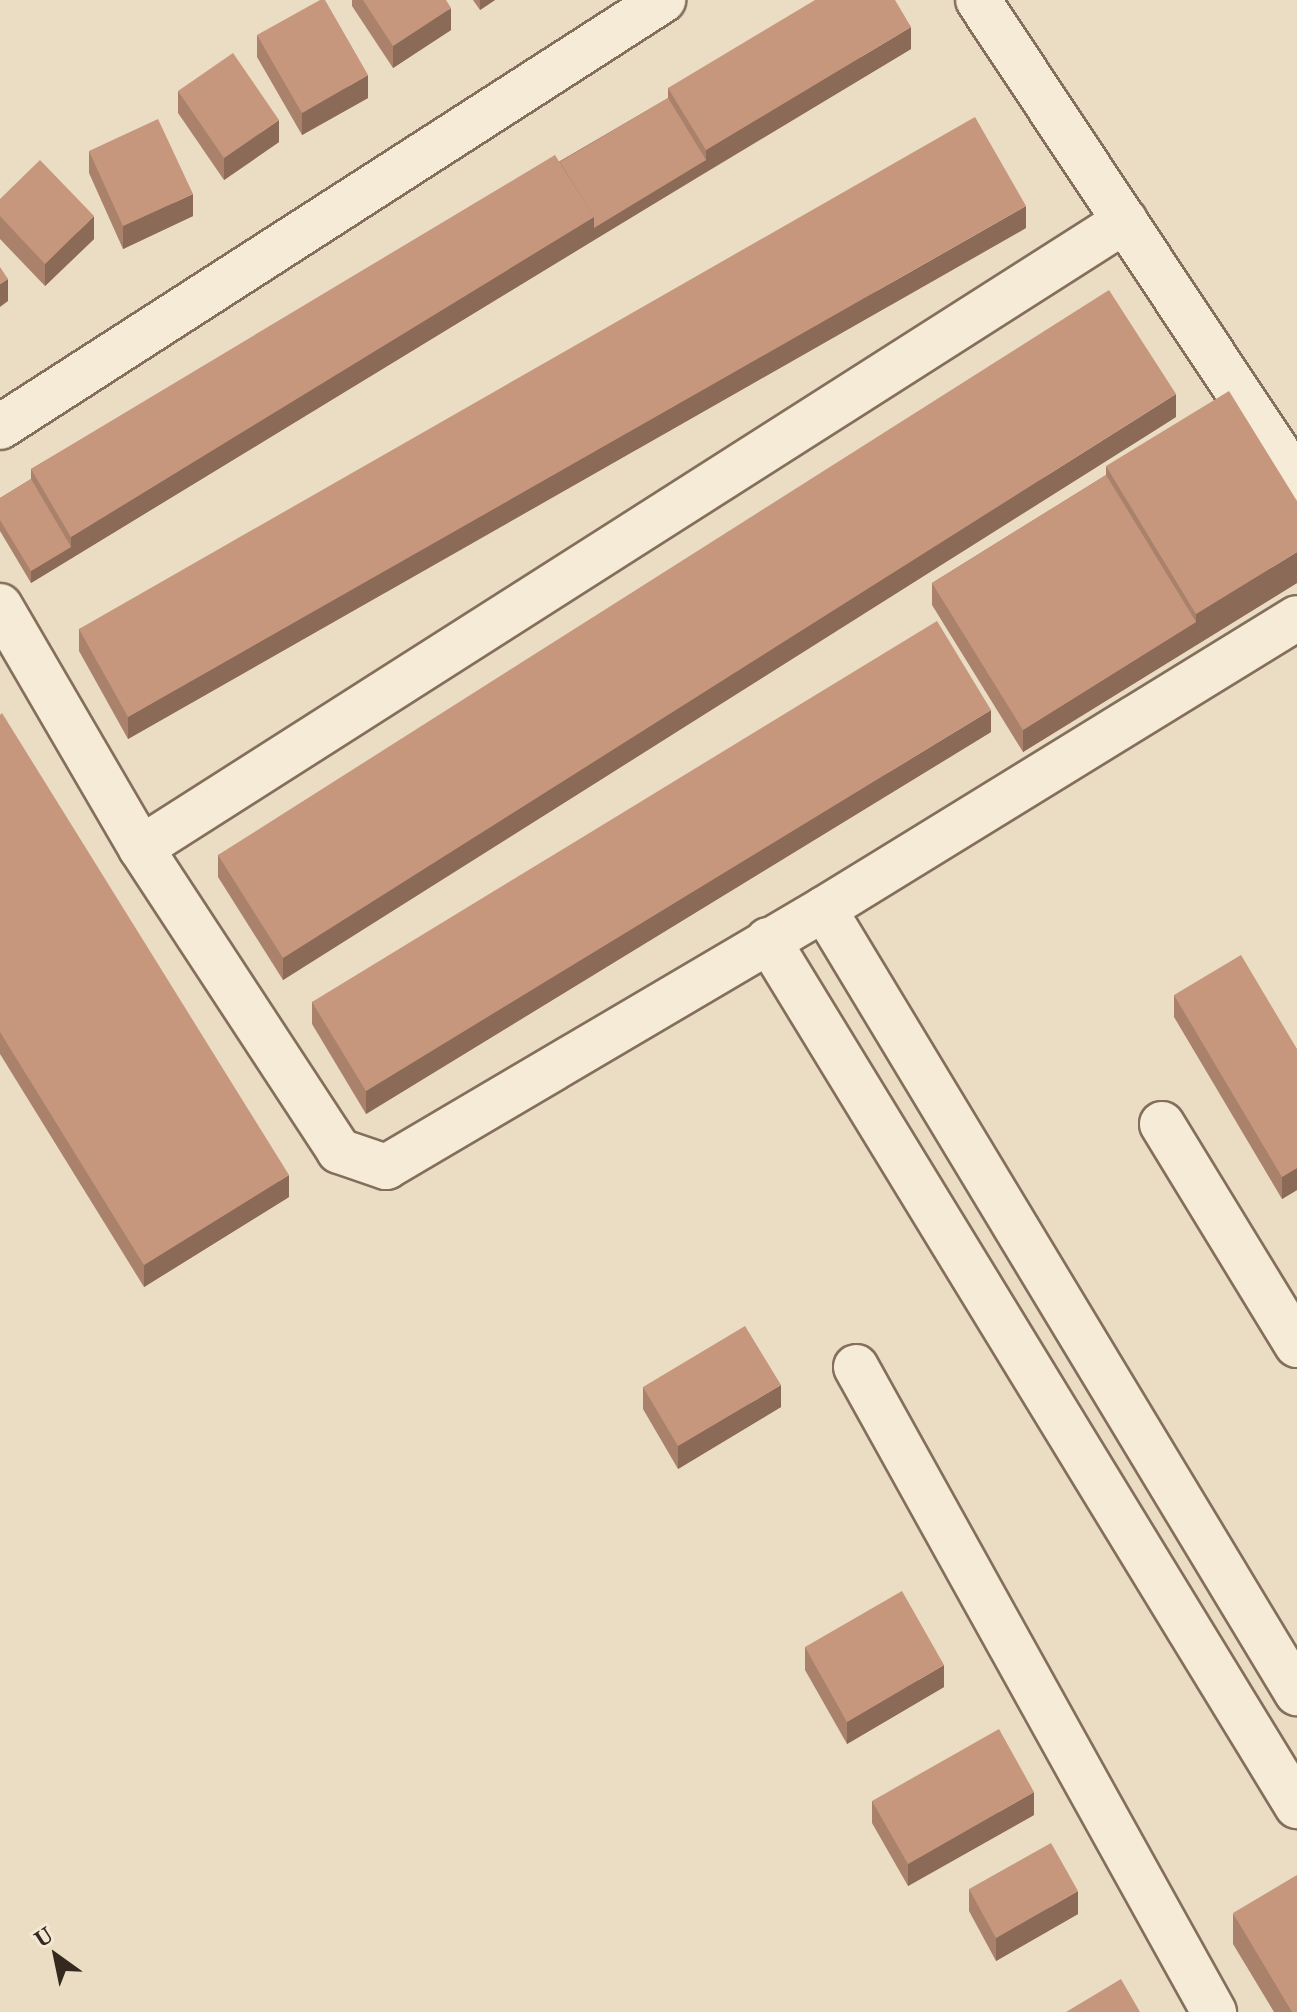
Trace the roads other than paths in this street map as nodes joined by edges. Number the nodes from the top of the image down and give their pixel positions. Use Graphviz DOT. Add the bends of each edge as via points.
graph roads {
  1 [pos="663,0"];
  2 [pos="978,0"];
  3 [pos="1125,221"];
  4 [pos="0,427"];
  5 [pos="1297,481"];
  6 [pos="0,606"];
  7 [pos="1297,618"];
  8 [pos="141,848"];
  9 [pos="824,909"];
  10 [pos="768,940"];
  11 [pos="1162,1124"];
  12 [pos="1297,1345"];
  13 [pos="856,1367"];
  14 [pos="1297,1693"];
  15 [pos="1297,1806"];
  16 [pos="1214,2012"];
  1 -- 4 [label="street"];
  2 -- 3 [label="street"];
  3 -- 5 [label="street"];
  3 -- 8 [label="street"];
  6 -- 8 [label="street"];
  7 -- 9 [label="street"];
  8 -- 10 [label="street" via="339,1151 386,1167"];
  9 -- 10 [label="street"];
  9 -- 14 [label="street"];
  10 -- 15 [label="street"];
  11 -- 12 [label="street"];
  13 -- 16 [label="street"];
}
